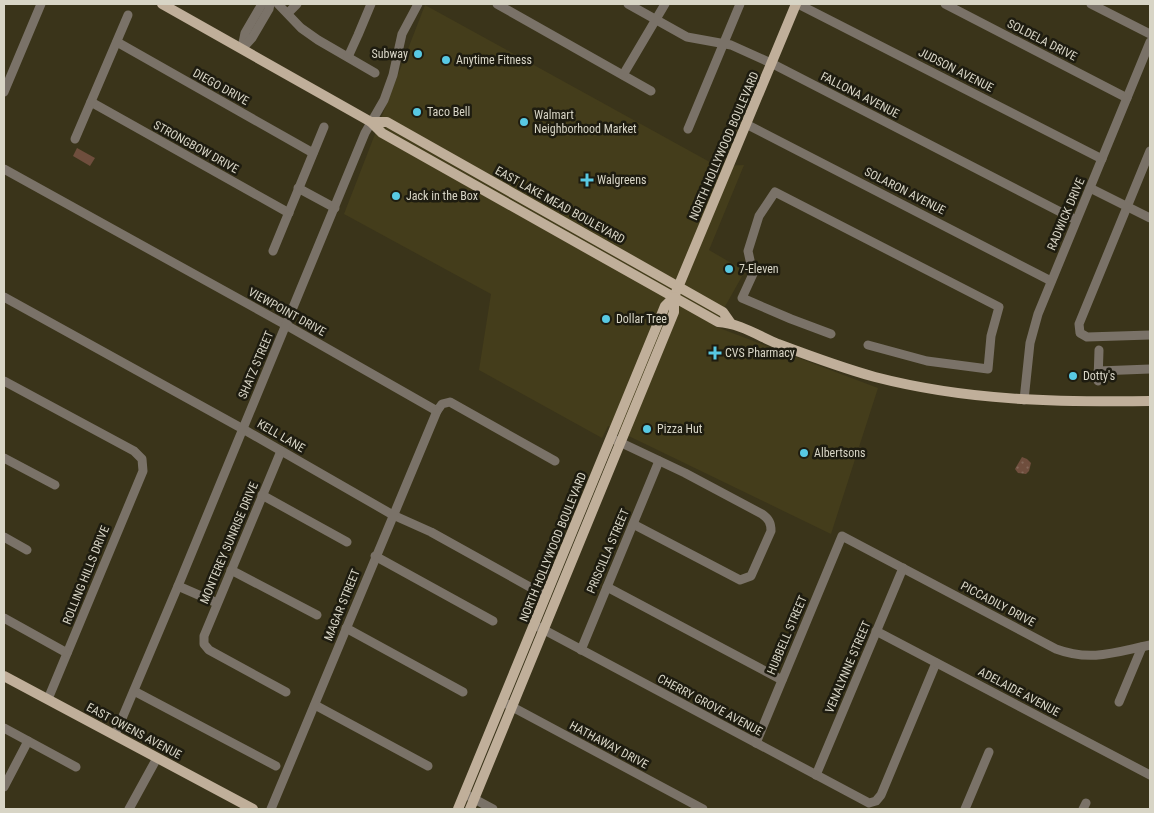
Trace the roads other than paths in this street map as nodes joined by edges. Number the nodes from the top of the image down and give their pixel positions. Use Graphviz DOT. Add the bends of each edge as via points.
graph roads {
  1 [pos="41,4"];
  2 [pos="162,4"];
  3 [pos="262,4"];
  4 [pos="270,4"];
  5 [pos="278,4"];
  6 [pos="297,4"];
  7 [pos="370,4"];
  8 [pos="418,4"];
  9 [pos="497,4"];
  10 [pos="628,4"];
  11 [pos="665,4"];
  12 [pos="740,4"];
  13 [pos="797,4"];
  14 [pos="945,4"];
  15 [pos="1091,4"];
  16 [pos="288,13"];
  17 [pos="128,15"];
  18 [pos="656,20"];
  19 [pos="1150,34"];
  20 [pos="117,42"];
  21 [pos="1150,42"];
  22 [pos="723,43"];
  23 [pos="242,48"];
  24 [pos="348,57"];
  25 [pos="771,63"];
  26 [pos="375,73"];
  27 [pos="7,76"];
  28 [pos="623,76"];
  29 [pos="651,91"];
  30 [pos="4,92"];
  31 [pos="1127,98"];
  32 [pos="91,102"];
  33 [pos="371,122"];
  34 [pos="746,124"];
  35 [pos="324,127"];
  36 [pos="688,129"];
  37 [pos="75,138"];
  38 [pos="1150,151"];
  39 [pos="313,153"];
  40 [pos="1102,159"];
  41 [pos="4,169"];
  42 [pos="298,188"];
  43 [pos="1090,188"];
  44 [pos="486,191"];
  45 [pos="514,193"];
  46 [pos="1127,206"];
  47 [pos="335,208"];
  48 [pos="288,213"];
  49 [pos="1150,218"];
  50 [pos="1076,220"];
  51 [pos="538,221"];
  52 [pos="586,234"];
  53 [pos="273,251"];
  54 [pos="1051,281"];
  55 [pos="679,287"];
  56 [pos="4,296"];
  57 [pos="674,297"];
  58 [pos="730,322"];
  59 [pos="286,325"];
  60 [pos="831,334"];
  61 [pos="1150,335"];
  62 [pos="868,346"];
  63 [pos="1099,350"];
  64 [pos="1150,369"];
  65 [pos="1098,371"];
  66 [pos="637,374"];
  67 [pos="647,378"];
  68 [pos="4,381"];
  69 [pos="1098,381"];
  70 [pos="1024,400"];
  71 [pos="1150,401"];
  72 [pos="437,411"];
  73 [pos="243,429"];
  74 [pos="611,438"];
  75 [pos="621,442"];
  76 [pos="281,451"];
  77 [pos="4,458"];
  78 [pos="555,461"];
  79 [pos="659,461"];
  80 [pos="55,485"];
  81 [pos="262,495"];
  82 [pos="393,515"];
  83 [pos="633,524"];
  84 [pos="842,536"];
  85 [pos="4,537"];
  86 [pos="348,542"];
  87 [pos="27,550"];
  88 [pos="375,556"];
  89 [pos="902,568"];
  90 [pos="231,570"];
  91 [pos="178,586"];
  92 [pos="607,587"];
  93 [pos="546,596"];
  94 [pos="218,603"];
  95 [pos="317,614"];
  96 [pos="4,618"];
  97 [pos="493,621"];
  98 [pos="346,628"];
  99 [pos="539,628"];
  100 [pos="876,631"];
  101 [pos="1146,646"];
  102 [pos="580,650"];
  103 [pos="67,652"];
  104 [pos="936,663"];
  105 [pos="4,676"];
  106 [pos="782,680"];
  107 [pos="134,691"];
  108 [pos="286,692"];
  109 [pos="462,692"];
  110 [pos="48,699"];
  111 [pos="1119,702"];
  112 [pos="508,704"];
  113 [pos="315,705"];
  114 [pos="4,728"];
  115 [pos="115,735"];
  116 [pos="28,741"];
  117 [pos="756,743"];
  118 [pos="989,752"];
  119 [pos="157,758"];
  120 [pos="276,766"];
  121 [pos="428,766"];
  122 [pos="76,767"];
  123 [pos="816,775"];
  124 [pos="1150,776"];
  125 [pos="4,787"];
  126 [pos="469,801"];
  127 [pos="134,808"];
  128 [pos="253,809"];
  129 [pos="272,809"];
  130 [pos="458,809"];
  131 [pos="493,809"];
  132 [pos="703,809"];
  133 [pos="965,809"];
  1 -- 27 [label="street"];
  2 -- 23 [label="main road, EAST LAKE MEAD BOULEVARD"];
  3 -- 23 [label="street" via="245,33"];
  4 -- 23 [label="street" via="252,38"];
  5 -- 16 [label="street"];
  6 -- 16 [label="street"];
  7 -- 24 [label="street"];
  8 -- 33 [label="street, SHATZ STREET" via="402,34 384,100"];
  9 -- 28 [label="street"];
  10 -- 18 [label="street, FALLONA AVENUE"];
  11 -- 18 [label="street"];
  12 -- 22 [label="street"];
  13 -- 25 [label="main road, NORTH HOLLYWOOD BOULEVARD"];
  13 -- 40 [label="street, JUDSON AVENUE"];
  14 -- 31 [label="street, SOLDELA DRIVE"];
  15 -- 19 [label="street"];
  16 -- 24 [label="street" via="301,28"];
  17 -- 20 [label="street"];
  18 -- 22 [label="street, FALLONA AVENUE" via="687,37"];
  18 -- 28 [label="street"];
  20 -- 32 [label="street"];
  20 -- 39 [label="street, DIEGO DRIVE"];
  21 -- 31 [label="street, RADWICK DRIVE"];
  22 -- 25 [label="street, FALLONA AVENUE"];
  22 -- 36 [label="street"];
  23 -- 33 [label="main road, EAST LAKE MEAD BOULEVARD"];
  24 -- 26 [label="street"];
  25 -- 34 [label="main road, NORTH HOLLYWOOD BOULEVARD"];
  25 -- 50 [label="street, FALLONA AVENUE"];
  27 -- 30 [label="street"];
  28 -- 29 [label="street"];
  31 -- 40 [label="street, RADWICK DRIVE"];
  32 -- 37 [label="street"];
  32 -- 48 [label="street, STRONGBOW DRIVE"];
  33 -- 44 [label="main road, EAST LAKE MEAD BOULEVARD" via="382,133"];
  33 -- 45 [label="main road, EAST LAKE MEAD BOULEVARD" via="387,122"];
  33 -- 47 [label="street, SHATZ STREET"];
  34 -- 54 [label="street, SOLARON AVENUE"];
  34 -- 55 [label="main road, NORTH HOLLYWOOD BOULEVARD"];
  35 -- 39 [label="street"];
  38 -- 46 [label="street"];
  39 -- 42 [label="street"];
  40 -- 43 [label="street, RADWICK DRIVE"];
  41 -- 59 [label="street, VIEWPOINT DRIVE"];
  42 -- 47 [label="street"];
  42 -- 48 [label="street"];
  43 -- 46 [label="street"];
  43 -- 50 [label="street, RADWICK DRIVE"];
  44 -- 45 [label="main road"];
  44 -- 51 [label="main road, EAST LAKE MEAD BOULEVARD"];
  45 -- 52 [label="main road, EAST LAKE MEAD BOULEVARD"];
  46 -- 49 [label="street"];
  46 -- 61 [label="street" via="1079,324 1080,333 1088,338"];
  47 -- 59 [label="street, SHATZ STREET"];
  48 -- 53 [label="street"];
  50 -- 54 [label="street, RADWICK DRIVE"];
  51 -- 52 [label="main road" via="546,220 574,234"];
  51 -- 57 [label="main road, EAST LAKE MEAD BOULEVARD"];
  52 -- 55 [label="main road, EAST LAKE MEAD BOULEVARD"];
  54 -- 70 [label="street, RADWICK DRIVE" via="1030,343"];
  55 -- 57 [label="main road, NORTH HOLLYWOOD BOULEVARD"];
  55 -- 58 [label="main road, EAST LAKE MEAD BOULEVARD" via="723,312"];
  56 -- 73 [label="street, KELL LANE"];
  57 -- 58 [label="main road, EAST LAKE MEAD BOULEVARD" via="718,322"];
  57 -- 66 [label="main road, NORTH HOLLYWOOD BOULEVARD" via="665,306"];
  57 -- 67 [label="main road, NORTH HOLLYWOOD BOULEVARD" via="675,310"];
  58 -- 70 [label="main road, EAST LAKE MEAD BOULEVARD" via="807,355 875,377 934,390"];
  59 -- 72 [label="street, VIEWPOINT DRIVE"];
  59 -- 73 [label="street, SHATZ STREET"];
  60 -- 62 [label="street" via="742,298 753,274 748,251 759,216 775,192 999,307 991,336 988,369 927,360"];
  63 -- 65 [label="street"];
  64 -- 65 [label="street"];
  65 -- 69 [label="street"];
  66 -- 67 [label="main road"];
  66 -- 74 [label="main road, NORTH HOLLYWOOD BOULEVARD"];
  67 -- 75 [label="main road, NORTH HOLLYWOOD BOULEVARD"];
  68 -- 103 [label="street, ROLLING HILLS DRIVE" via="134,451 142,459 143,470"];
  70 -- 71 [label="main road, EAST LAKE MEAD BOULEVARD"];
  72 -- 78 [label="street" via="442,404 450,402"];
  72 -- 82 [label="street, MAGAR STREET"];
  73 -- 76 [label="street, KELL LANE"];
  73 -- 91 [label="street, SHATZ STREET"];
  74 -- 75 [label="street"];
  74 -- 93 [label="main road, NORTH HOLLYWOOD BOULEVARD"];
  75 -- 79 [label="street"];
  75 -- 99 [label="main road, NORTH HOLLYWOOD BOULEVARD"];
  76 -- 81 [label="street, MONTEREY SUNRISE DRIVE"];
  76 -- 82 [label="street, KELL LANE"];
  77 -- 80 [label="street"];
  79 -- 83 [label="street, PRISCILLA STREET"];
  79 -- 83 [label="street" via="762,514 768,518 771,531 751,576 740,580"];
  81 -- 86 [label="street"];
  81 -- 90 [label="street, MONTEREY SUNRISE DRIVE"];
  82 -- 88 [label="street, MAGAR STREET"];
  82 -- 93 [label="street, KELL LANE" via="431,532"];
  83 -- 92 [label="street, PRISCILLA STREET"];
  84 -- 89 [label="street, PICCADILY DRIVE"];
  84 -- 106 [label="street, HUBBELL STREET"];
  85 -- 87 [label="street"];
  88 -- 97 [label="street"];
  88 -- 98 [label="street, MAGAR STREET"];
  89 -- 100 [label="street, VENALYNNE STREET"];
  89 -- 101 [label="street, PICCADILY DRIVE" via="1072,655 1099,656"];
  90 -- 94 [label="street, MONTEREY SUNRISE DRIVE"];
  90 -- 95 [label="street"];
  91 -- 94 [label="street"];
  91 -- 107 [label="street, SHATZ STREET"];
  92 -- 102 [label="street, PRISCILLA STREET"];
  92 -- 106 [label="street"];
  93 -- 99 [label="main road, NORTH HOLLYWOOD BOULEVARD"];
  94 -- 108 [label="street, MONTEREY SUNRISE DRIVE" via="204,636 204,644 209,650"];
  96 -- 103 [label="street"];
  98 -- 109 [label="street"];
  98 -- 113 [label="street, MAGAR STREET"];
  99 -- 102 [label="street, CHERRY GROVE AVENUE"];
  99 -- 112 [label="main road, NORTH HOLLYWOOD BOULEVARD"];
  100 -- 104 [label="street, ADELAIDE AVENUE"];
  100 -- 123 [label="street, VENALYNNE STREET"];
  101 -- 111 [label="street"];
  102 -- 117 [label="street, CHERRY GROVE AVENUE"];
  103 -- 110 [label="street, ROLLING HILLS DRIVE"];
  104 -- 123 [label="street, CHERRY GROVE AVENUE" via="876,801 869,803"];
  104 -- 124 [label="street, ADELAIDE AVENUE"];
  105 -- 110 [label="main road, EAST OWENS AVENUE"];
  106 -- 117 [label="street, HUBBELL STREET"];
  107 -- 115 [label="street, SHATZ STREET"];
  107 -- 120 [label="street"];
  110 -- 115 [label="main road, EAST OWENS AVENUE"];
  112 -- 126 [label="main road, NORTH HOLLYWOOD BOULEVARD"];
  112 -- 132 [label="street, HATHAWAY DRIVE"];
  113 -- 121 [label="street"];
  113 -- 129 [label="street, MAGAR STREET"];
  114 -- 116 [label="street"];
  115 -- 119 [label="main road, EAST OWENS AVENUE"];
  116 -- 122 [label="street"];
  116 -- 125 [label="street"];
  117 -- 123 [label="street, CHERRY GROVE AVENUE"];
  118 -- 133 [label="street"];
  119 -- 127 [label="street"];
  119 -- 128 [label="main road, EAST OWENS AVENUE"];
  126 -- 130 [label="main road, NORTH HOLLYWOOD BOULEVARD"];
  126 -- 131 [label="street"];
}
